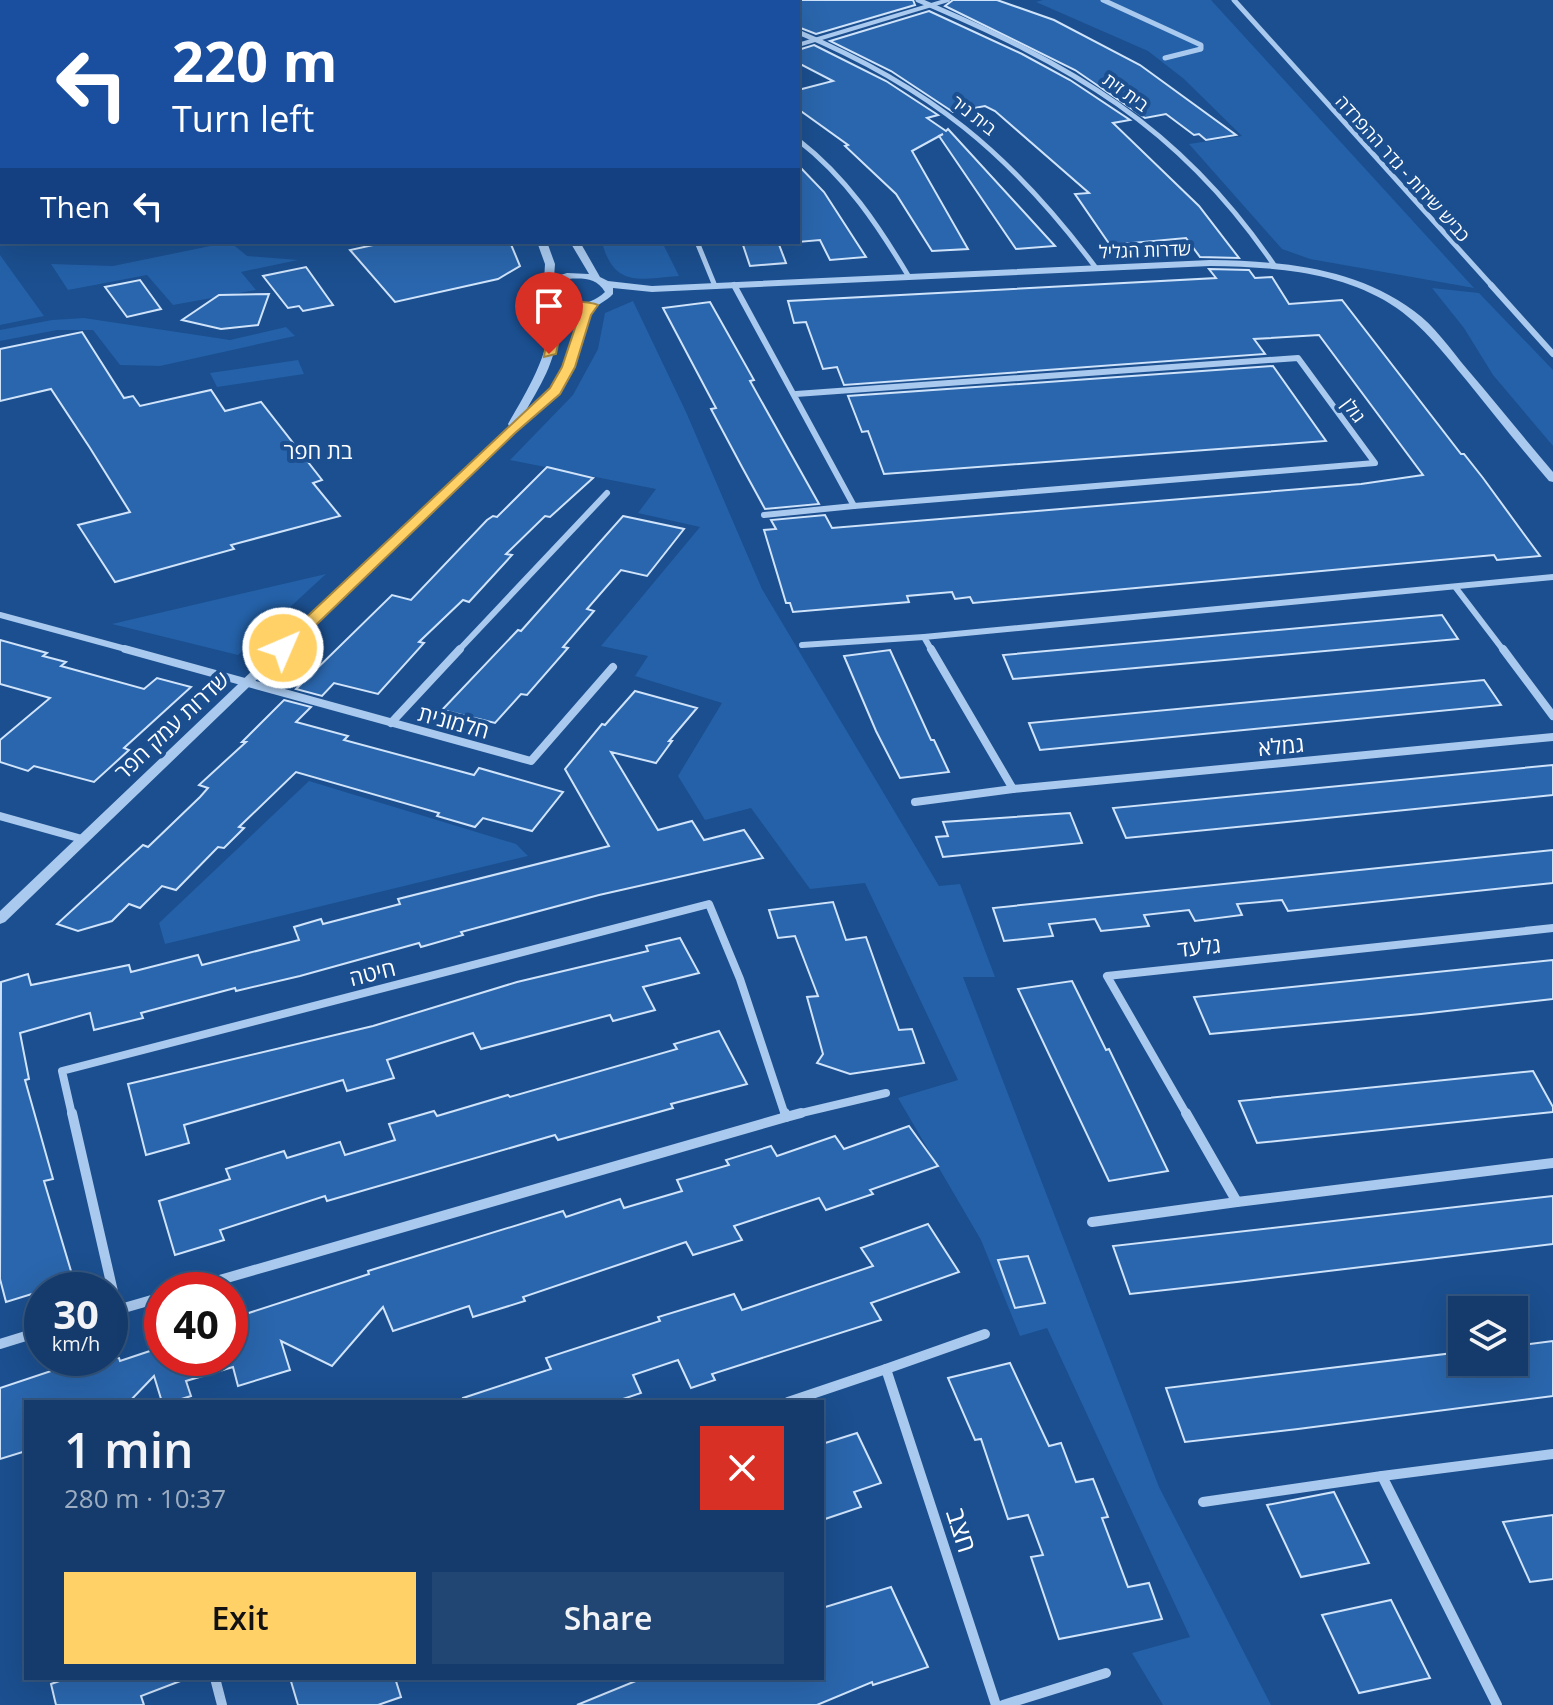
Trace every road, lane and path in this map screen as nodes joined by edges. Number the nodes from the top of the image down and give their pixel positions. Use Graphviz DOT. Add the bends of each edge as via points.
graph roads {
  1 [pos="918,0"];
  2 [pos="948,0"];
  3 [pos="1103,0"];
  4 [pos="1234,0"];
  5 [pos="931,5"];
  6 [pos="800,33"];
  7 [pos="817,39"];
  8 [pos="800,44"];
  9 [pos="1165,58"];
  10 [pos="800,142"];
  11 [pos="543,244"];
  12 [pos="576,244"];
  13 [pos="698,244"];
  14 [pos="1274,265"];
  15 [pos="1096,268"];
  16 [pos="909,277"];
  17 [pos="549,281"];
  18 [pos="602,281"];
  19 [pos="734,285"];
  20 [pos="715,286"];
  21 [pos="652,289"];
  22 [pos="607,297"];
  23 [pos="548,303"];
  24 [pos="591,305"];
  25 [pos="1553,354"];
  26 [pos="796,394"];
  27 [pos="510,430"];
  28 [pos="1553,479"];
  29 [pos="607,493"];
  30 [pos="854,506"];
  31 [pos="764,515"];
  32 [pos="1553,577"];
  33 [pos="1456,588"];
  34 [pos="0,615"];
  35 [pos="924,637"];
  36 [pos="802,645"];
  37 [pos="613,667"];
  38 [pos="247,683"];
  39 [pos="1553,716"];
  40 [pos="391,723"];
  41 [pos="1553,737"];
  42 [pos="1013,789"];
  43 [pos="915,802"];
  44 [pos="0,816"];
  45 [pos="82,839"];
  46 [pos="0,919"];
  47 [pos="1553,928"];
  48 [pos="886,1093"];
  49 [pos="786,1117"];
  50 [pos="1553,1163"];
  51 [pos="1237,1202"];
  52 [pos="1092,1222"];
  53 [pos="106,1272"];
  54 [pos="248,1272"];
  55 [pos="985,1334"];
  56 [pos="24,1337"];
  57 [pos="0,1344"];
  58 [pos="886,1369"];
  59 [pos="794,1400"];
  60 [pos="1553,1454"];
  61 [pos="1382,1476"];
  62 [pos="1203,1502"];
  63 [pos="1106,1673"];
  64 [pos="216,1680"];
  65 [pos="222,1705"];
  66 [pos="996,1705"];
  67 [pos="1003,1705"];
  68 [pos="1497,1705"];
  1 -- 5 [label="street, בית זית"];
  2 -- 5 [label="street"];
  3 -- 9 [label="street" via="1201,45"];
  4 -- 25 [label="street, כביש שירות - גדר ההפרדה"];
  5 -- 7 [label="street"];
  5 -- 14 [label="street, בית זית" via="1062,66 1134,114 1198,171"];
  6 -- 7 [label="street, בית ניר"];
  7 -- 8 [label="street"];
  7 -- 15 [label="street, בית ניר" via="899,80 970,128 1030,183"];
  10 -- 16 [label="street" via="850,187"];
  11 -- 17 [label="street"];
  12 -- 18 [label="street"];
  13 -- 20 [label="street"];
  14 -- 15 [label="street, שדרות הגליל"];
  14 -- 28 [label="street, שדרות הגליל" via="1359,285 1408,311"];
  15 -- 16 [label="street, שדרות הגליל"];
  16 -- 19 [label="street, שדרות הגליל"];
  17 -- 18 [label="street, שדרות הגליל" via="567,276"];
  17 -- 23 [label="street, שדרות עמק חפר" via="538,294"];
  18 -- 21 [label="street, שדרות הגליל"];
  18 -- 22 [label="street" via="610,292"];
  19 -- 20 [label="street, שדרות הגליל"];
  19 -- 26 [label="street"];
  20 -- 21 [label="street, שדרות הגליל"];
  21 -- 22 [label="street, שדרות הגליל"];
  22 -- 24 [label="street, שדרות הגליל"];
  23 -- 24 [label="street"];
  23 -- 27 [label="street, שדרות עמק חפר" via="553,342"];
  24 -- 27 [label="street, שדרות עמק חפר" via="563,380"];
  26 -- 30 [label="street"];
  26 -- 30 [label="street, גולן" via="1298,358 1375,463"];
  27 -- 38 [label="street, שדרות עמק חפר"];
  29 -- 40 [label="street"];
  30 -- 31 [label="street, גולן"];
  32 -- 33 [label="street"];
  33 -- 35 [label="street"];
  33 -- 39 [label="street"];
  34 -- 38 [label="street, חלמונית"];
  35 -- 36 [label="street"];
  35 -- 42 [label="street"];
  37 -- 40 [label="street, חלמונית" via="531,761"];
  38 -- 40 [label="street, חלמונית"];
  38 -- 45 [label="street, שדרות עמק חפר"];
  41 -- 42 [label="street, גמלא"];
  42 -- 43 [label="street, גמלא"];
  44 -- 45 [label="street"];
  45 -- 46 [label="street, שדרות עמק חפר"];
  47 -- 51 [label="street, גלעד" via="1107,976"];
  48 -- 49 [label="street"];
  49 -- 53 [label="street, חיטה" via="709,904 62,1071"];
  49 -- 54 [label="street"];
  50 -- 51 [label="street"];
  51 -- 52 [label="street"];
  55 -- 58 [label="street"];
  56 -- 57 [label="street"];
  58 -- 59 [label="street"];
  58 -- 66 [label="street, חצב"];
  60 -- 61 [label="street"];
  61 -- 62 [label="street"];
  61 -- 68 [label="street"];
  63 -- 67 [label="street"];
  64 -- 65 [label="street"];
}
